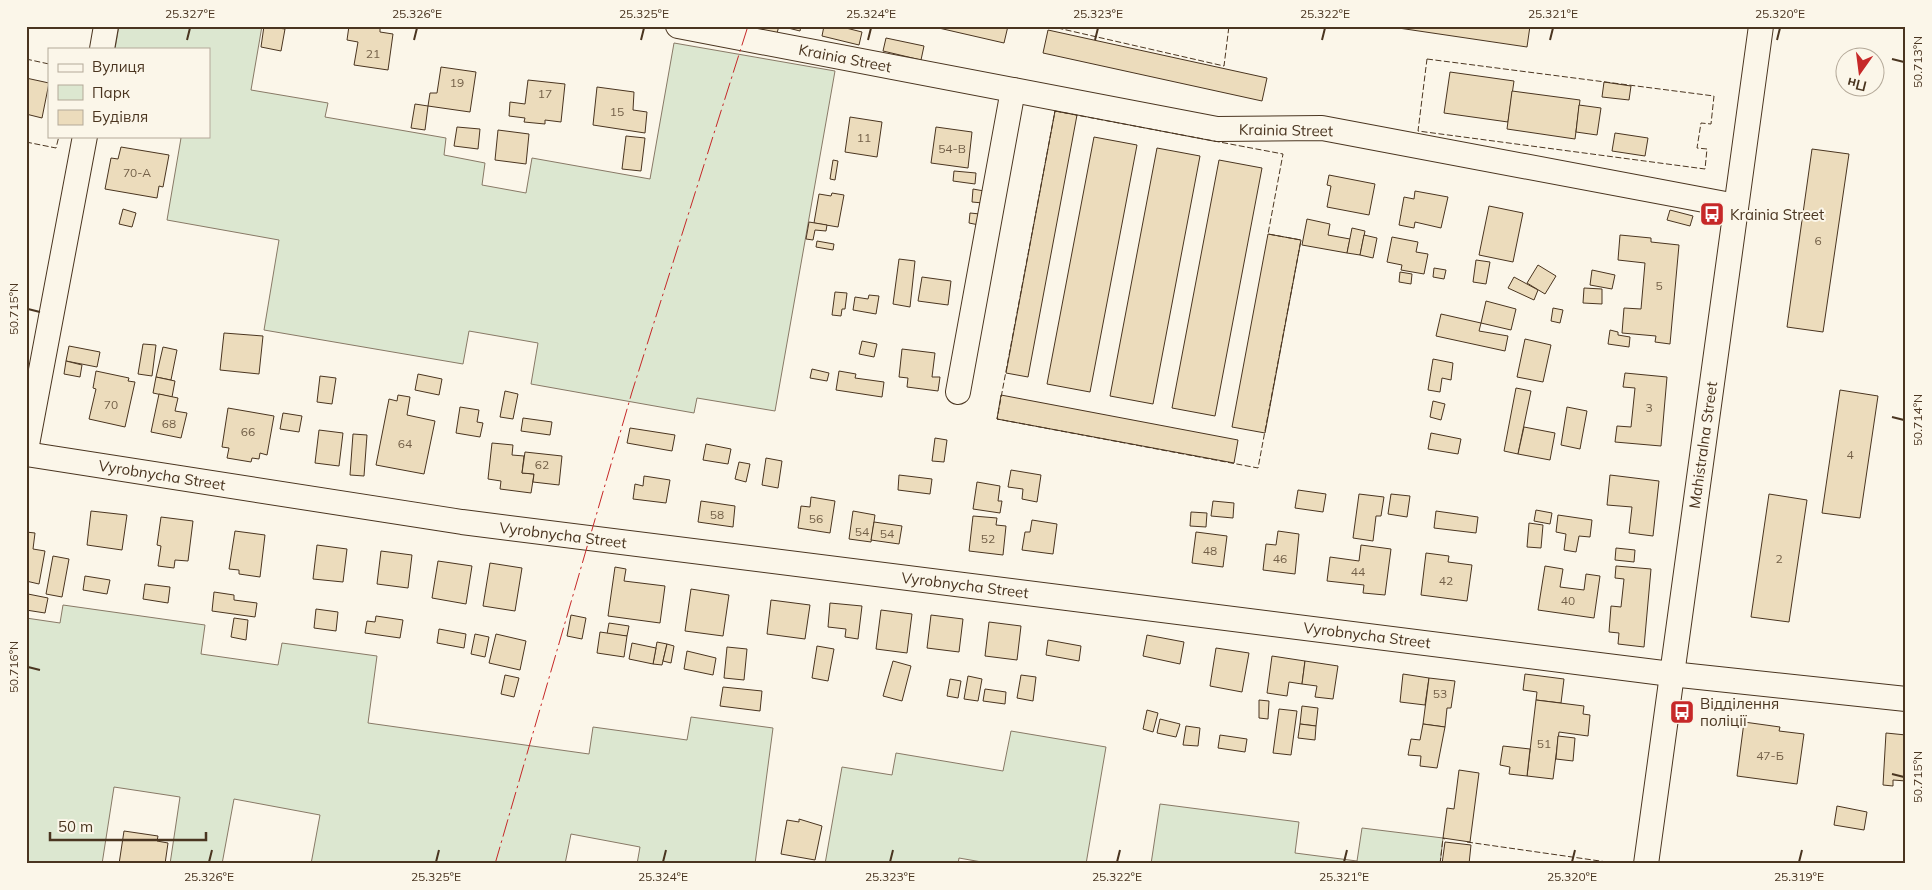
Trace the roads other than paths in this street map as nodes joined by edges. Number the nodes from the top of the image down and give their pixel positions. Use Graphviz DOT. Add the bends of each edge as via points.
graph roads {
  1 [pos="106,26"];
  2 [pos="678,26"];
  3 [pos="1761,26"];
  4 [pos="102,48"];
  5 [pos="1013,90"];
  6 [pos="85,138"];
  7 [pos="1736,206"];
  8 [pos="958,392"];
  9 [pos="26,450"];
  10 [pos="26,454"];
  11 [pos="1671,674"];
  12 [pos="1906,699"];
  13 [pos="1646,864"];
  1 -- 4 [label="street"];
  2 -- 5 [label="street, Krainia Street"];
  3 -- 7 [label="street, Mahistralna Street"];
  5 -- 7 [label="street, Krainia Street" via="1217,129 1322,128"];
  5 -- 8 [label="street"];
  6 -- 9 [label="street"];
  7 -- 11 [label="street, Mahistralna Street"];
  10 -- 11 [label="street, Vyrobnycha Street" via="462,522"];
  11 -- 12 [label="street, Vyrobnycha Street"];
  11 -- 13 [label="street, Mahistralna Street"];
}
